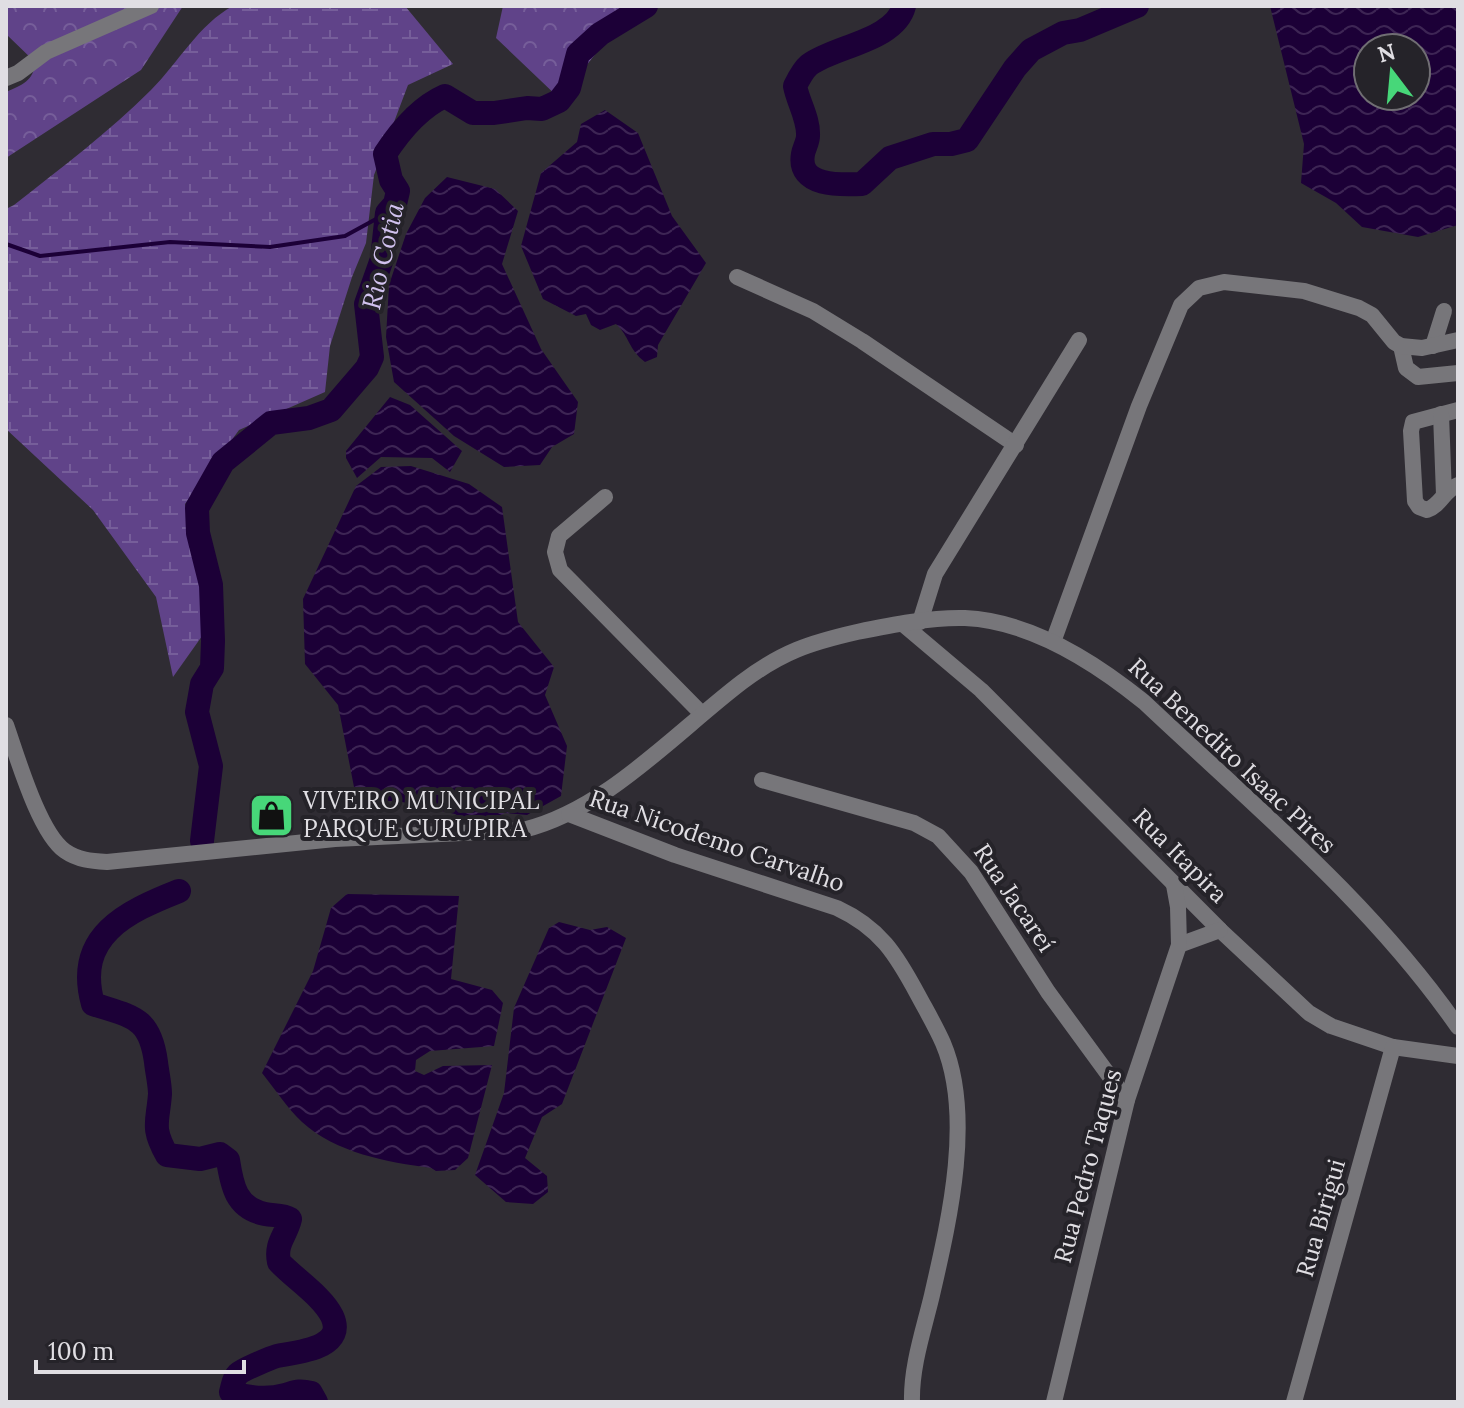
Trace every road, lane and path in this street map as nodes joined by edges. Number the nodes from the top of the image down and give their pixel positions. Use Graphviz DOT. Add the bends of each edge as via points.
graph roads {
  1 [pos="151,6"];
  2 [pos="6,78"];
  3 [pos="737,277"];
  4 [pos="1444,311"];
  5 [pos="1079,340"];
  6 [pos="1458,340"];
  7 [pos="1401,346"];
  8 [pos="1433,346"];
  9 [pos="1458,373"];
  10 [pos="1450,412"];
  11 [pos="1016,445"];
  12 [pos="1458,485"];
  13 [pos="1444,495"];
  14 [pos="605,497"];
  15 [pos="912,623"];
  16 [pos="1053,642"];
  17 [pos="702,714"];
  18 [pos="6,725"];
  19 [pos="762,780"];
  20 [pos="569,814"];
  21 [pos="1174,885"];
  22 [pos="1220,930"];
  23 [pos="1179,945"];
  24 [pos="1458,1027"];
  25 [pos="1393,1047"];
  26 [pos="1458,1056"];
  27 [pos="1127,1100"];
  28 [pos="912,1402"];
  29 [pos="1054,1402"];
  30 [pos="1294,1402"];
  1 -- 2 [label="street" via="46,52"];
  3 -- 11 [label="street" via="813,311"];
  4 -- 8 [label="street"];
  5 -- 11 [label="street"];
  6 -- 8 [label="street"];
  7 -- 8 [label="street"];
  7 -- 9 [label="street" via="1406,368 1418,377"];
  7 -- 16 [label="street" via="1372,315 1335,298 1224,282 1199,288 1181,305 1139,406"];
  10 -- 13 [label="street"];
  10 -- 13 [label="street" via="1413,422 1411,431 1415,501 1427,510"];
  11 -- 15 [label="street" via="935,574"];
  12 -- 13 [label="street"];
  14 -- 17 [label="street" via="559,536 555,552 560,570"];
  15 -- 16 [label="street, Rua Benedito Isaac Pires" via="966,618"];
  15 -- 17 [label="street, Rua Benedito Isaac Pires" via="788,652"];
  15 -- 21 [label="street, Rua Itapira"];
  16 -- 24 [label="street, Rua Benedito Isaac Pires" via="1144,702 1293,843 1410,962"];
  17 -- 20 [label="street, Rua Benedito Isaac Pires"];
  18 -- 20 [label="street, Rua Benedito Isaac Pires" via="53,840 81,860 523,830"];
  19 -- 27 [label="street, Rua Jacareí" via="914,823 938,836 971,872 1048,992"];
  20 -- 28 [label="street, Rua Nicodemo Carvalho" via="837,908 866,924 895,954 944,1044 958,1129 949,1213"];
  21 -- 22 [label="street, Rua Itapira"];
  21 -- 23 [label="street, Rua Pedro Taques"];
  22 -- 23 [label="street"];
  22 -- 25 [label="street, Rua Itapira" via="1309,1013"];
  23 -- 27 [label="street, Rua Pedro Taques"];
  25 -- 26 [label="street, Rua Itapira"];
  25 -- 30 [label="street, Rua Birigui"];
  27 -- 29 [label="street, Rua Pedro Taques"];
}
